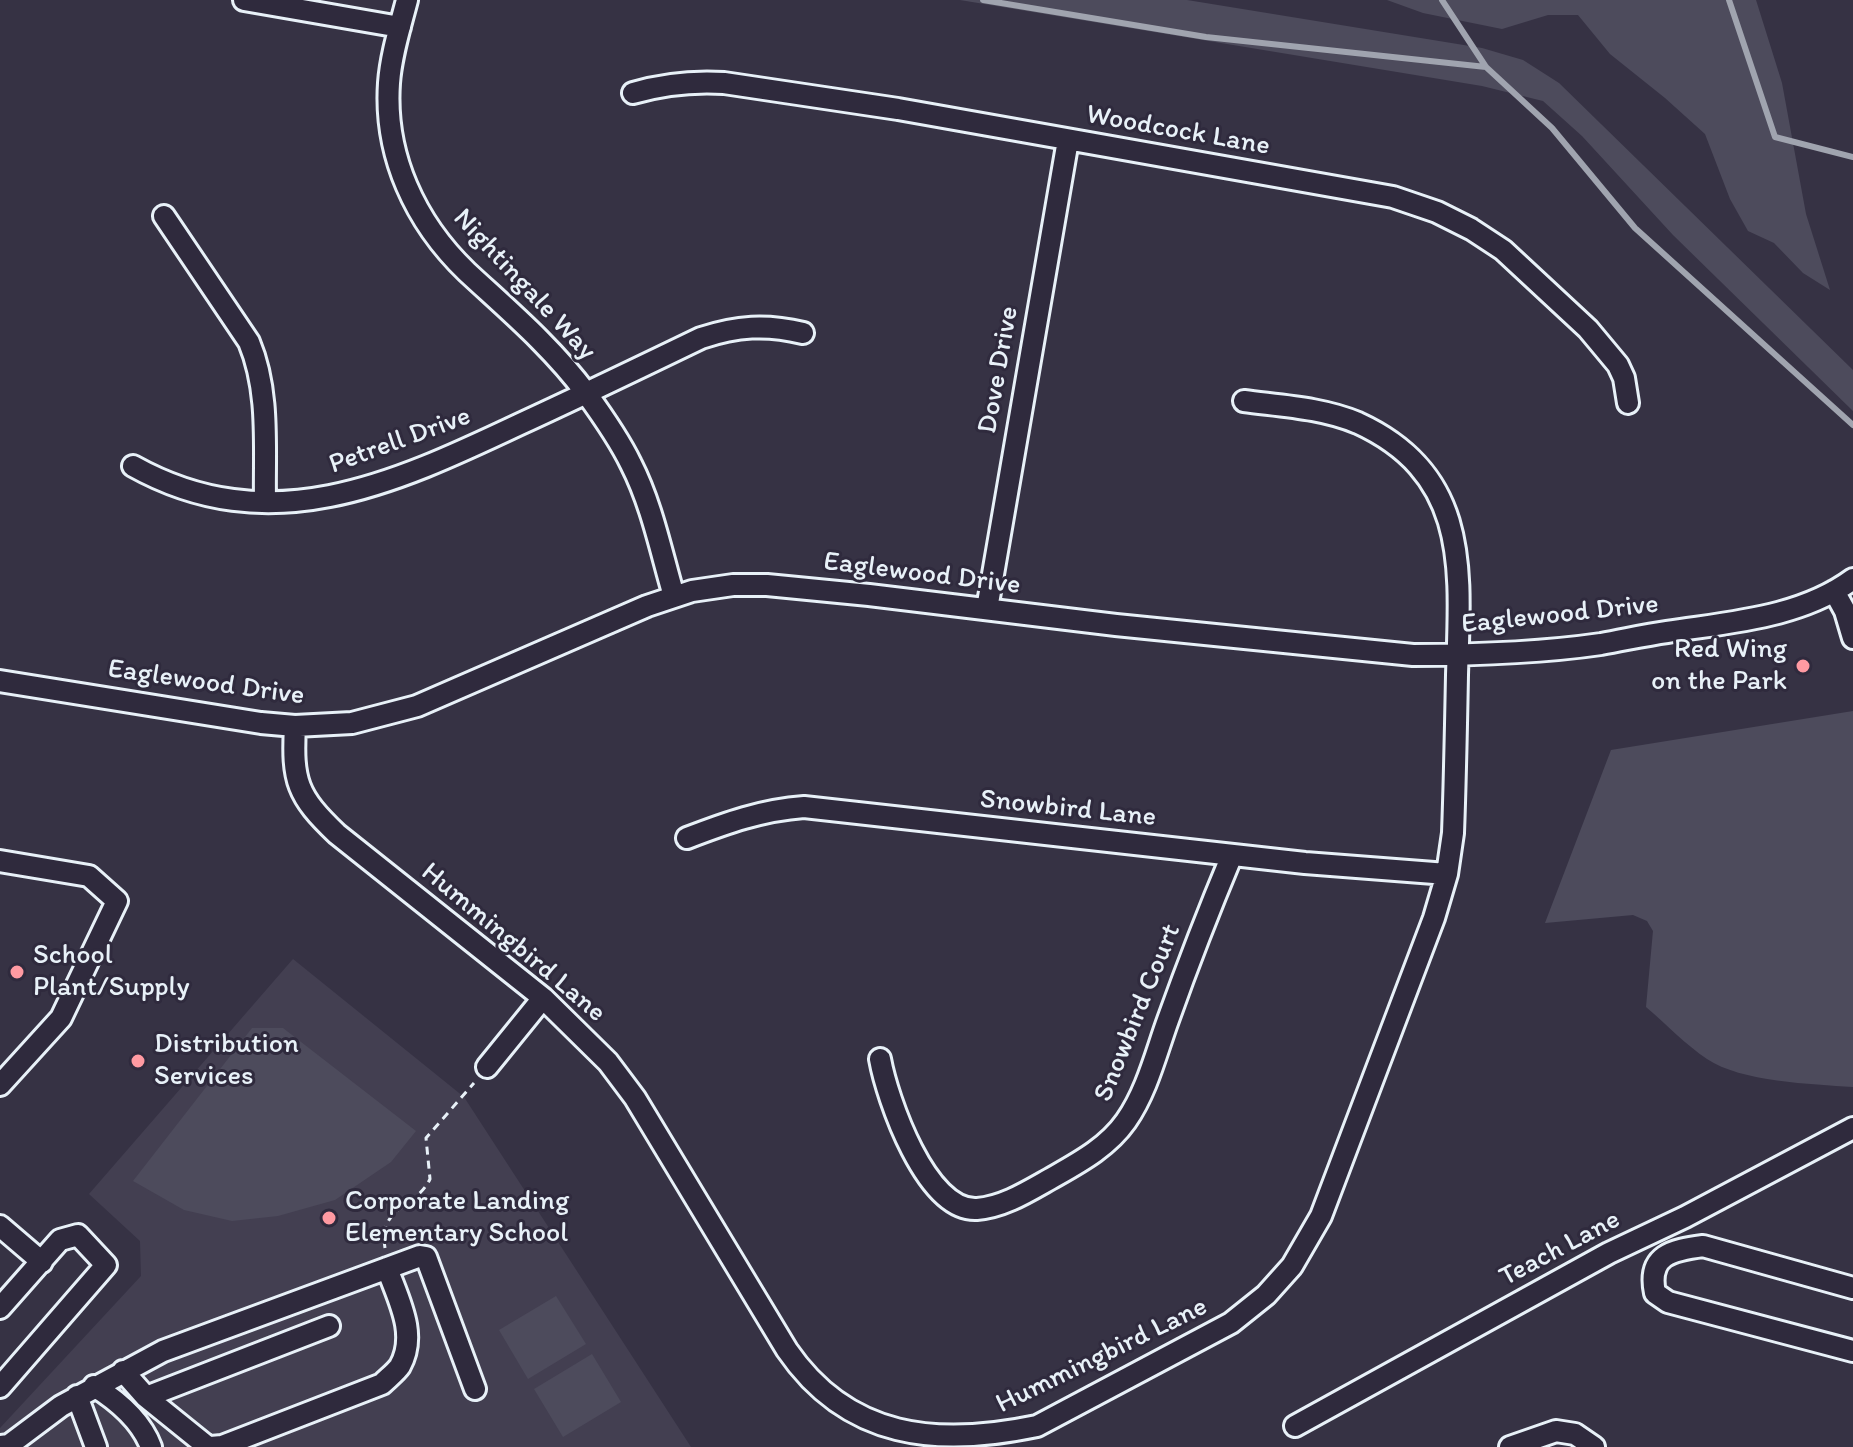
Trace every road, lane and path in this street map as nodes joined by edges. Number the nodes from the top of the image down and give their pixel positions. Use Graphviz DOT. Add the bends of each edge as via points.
graph roads {
  1 [pos="244,0"];
  2 [pos="407,0"];
  3 [pos="400,27"];
  4 [pos="633,93"];
  5 [pos="1068,140"];
  6 [pos="164,216"];
  7 [pos="803,333"];
  8 [pos="586,393"];
  9 [pos="1244,401"];
  10 [pos="1628,403"];
  11 [pos="133,466"];
  12 [pos="265,501"];
  13 [pos="1853,579"];
  14 [pos="1834,591"];
  15 [pos="674,596"];
  16 [pos="987,609"];
  17 [pos="1853,638"];
  18 [pos="1458,655"];
  19 [pos="0,681"];
  20 [pos="295,726"];
  21 [pos="687,838"];
  22 [pos="1232,855"];
  23 [pos="3,865"];
  24 [pos="1447,874"];
  25 [pos="543,998"];
  26 [pos="880,1059"];
  27 [pos="487,1067"];
  28 [pos="0,1085"];
  29 [pos="1853,1128"];
  30 [pos="2,1232"];
  31 [pos="42,1262"];
  32 [pos="390,1266"];
  33 [pos="1853,1288"];
  34 [pos="0,1308"];
  35 [pos="329,1326"];
  36 [pos="1853,1351"];
  37 [pos="123,1371"];
  38 [pos="0,1387"];
  39 [pos="475,1389"];
  40 [pos="86,1391"];
  41 [pos="146,1397"];
  42 [pos="1295,1426"];
  43 [pos="6,1446"];
  44 [pos="96,1447"];
  45 [pos="151,1447"];
  46 [pos="209,1447"];
  47 [pos="1510,1447"];
  48 [pos="1594,1447"];
  1 -- 3 [label="street"];
  2 -- 3 [label="street, Nightingale Way"];
  3 -- 8 [label="street, Nightingale Way" via="388,112 407,189 442,244"];
  4 -- 5 [label="street, Woodcock Lane" via="695,81 724,83"];
  5 -- 10 [label="street, Woodcock Lane" via="1393,197 1437,212 1503,250 1588,329 1618,365"];
  5 -- 16 [label="street, Dove Drive"];
  6 -- 12 [label="street" via="249,342 258,364"];
  7 -- 8 [label="street, Petrell Drive" via="779,327 730,329"];
  8 -- 12 [label="street, Petrell Drive" via="444,460 367,489 322,499"];
  8 -- 15 [label="street, Nightingale Way" via="631,464"];
  9 -- 18 [label="street, Hummingbird Lane" via="1356,422 1380,435 1421,471 1437,493 1456,546"];
  11 -- 12 [label="street, Petrell Drive" via="189,491"];
  13 -- 14 [label="street, Eaglewood Drive"];
  14 -- 17 [label="street"];
  14 -- 18 [label="street, Eaglewood Drive" via="1786,610 1721,624 1573,647"];
  15 -- 16 [label="street, Eaglewood Drive" via="767,585"];
  15 -- 20 [label="street, Eaglewood Drive" via="417,706 352,723"];
  16 -- 18 [label="street, Eaglewood Drive" via="1413,655"];
  18 -- 24 [label="street, Hummingbird Lane"];
  19 -- 20 [label="street, Eaglewood Drive"];
  20 -- 25 [label="street, Hummingbird Lane" via="295,771 313,811"];
  21 -- 22 [label="street, Snowbird Lane" via="745,816 804,807"];
  22 -- 24 [label="street, Snowbird Lane"];
  22 -- 26 [label="street, Snowbird Court" via="1138,1100 1114,1136 1092,1155 1016,1198 975,1209 958,1204 931,1181 902,1131"];
  23 -- 28 [label="street" via="89,876 117,901 61,1018"];
  24 -- 25 [label="street, Hummingbird Lane" via="1327,1201 1292,1266 1231,1323 1037,1426 980,1442 922,1441 890,1432 855,1417 813,1383 787,1350 635,1098 608,1062"];
  25 -- 27 [label="street"];
  27 -- 32 [label="path" via="426,1138 430,1179 385,1227"];
  29 -- 42 [label="street, Teach Lane" via="1609,1253"];
  30 -- 31 [label="street"];
  31 -- 34 [label="street"];
  31 -- 38 [label="street" via="60,1240 78,1235 106,1265"];
  32 -- 37 [label="street" via="184,1341"];
  32 -- 39 [label="street" via="426,1257"];
  32 -- 46 [label="street" via="408,1327 400,1367 382,1384"];
  33 -- 36 [label="street" via="1703,1246 1665,1255 1656,1263 1652,1279 1655,1293 1668,1302"];
  35 -- 41 [label="street"];
  37 -- 40 [label="street"];
  37 -- 41 [label="street"];
  40 -- 43 [label="street"];
  40 -- 44 [label="street"];
  40 -- 45 [label="street" via="119,1402"];
  41 -- 46 [label="street"];
  47 -- 48 [label="street" via="1556,1431 1575,1434"];
}
